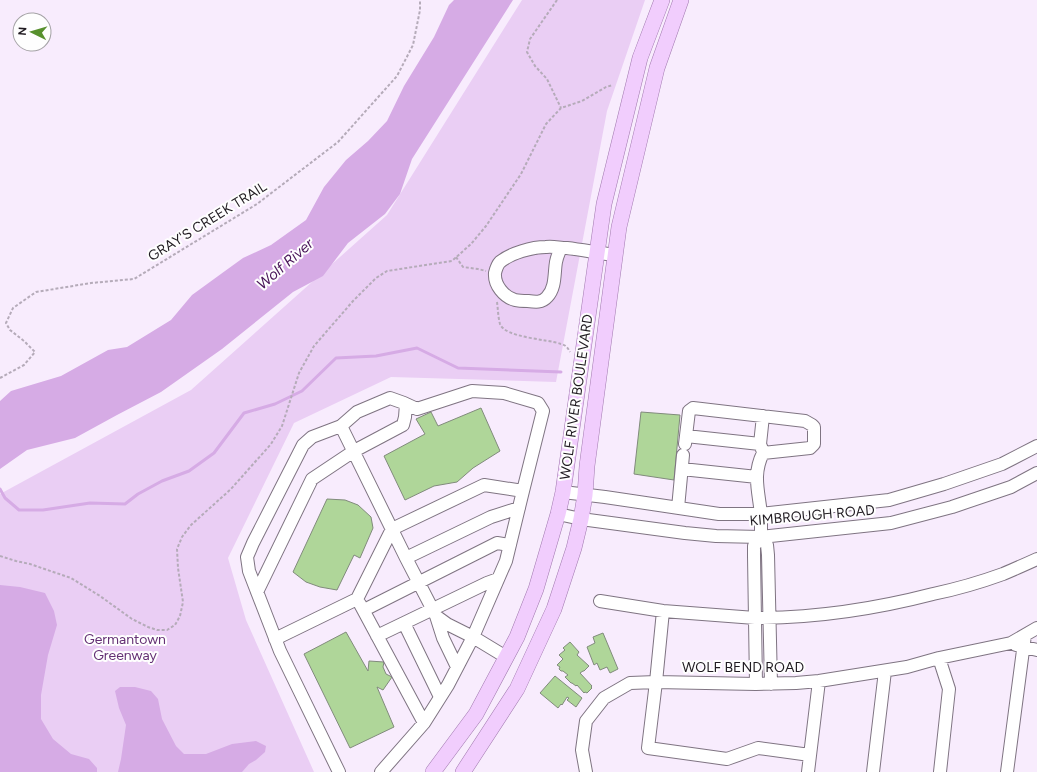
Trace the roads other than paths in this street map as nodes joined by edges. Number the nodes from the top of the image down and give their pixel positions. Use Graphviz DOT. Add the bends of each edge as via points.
graph roads {
  1 [pos="662,0"];
  2 [pos="681,0"];
  3 [pos="561,248"];
  4 [pos="597,253"];
  5 [pos="615,255"];
  6 [pos="406,404"];
  7 [pos="763,416"];
  8 [pos="342,426"];
  9 [pos="685,445"];
  10 [pos="1037,446"];
  11 [pos="761,448"];
  12 [pos="354,451"];
  13 [pos="682,469"];
  14 [pos="1037,473"];
  15 [pos="757,477"];
  16 [pos="523,491"];
  17 [pos="563,492"];
  18 [pos="585,495"];
  19 [pos="519,508"];
  20 [pos="678,508"];
  21 [pos="558,514"];
  22 [pos="761,514"];
  23 [pos="581,519"];
  24 [pos="392,529"];
  25 [pos="761,537"];
  26 [pos="510,545"];
  27 [pos="406,558"];
  28 [pos="1037,559"];
  29 [pos="498,579"];
  30 [pos="418,582"];
  31 [pos="257,592"];
  32 [pos="357,599"];
  33 [pos="600,601"];
  34 [pos="364,610"];
  35 [pos="663,611"];
  36 [pos="434,613"];
  37 [pos="755,618"];
  38 [pos="770,618"];
  39 [pos="404,623"];
  40 [pos="1037,628"];
  41 [pos="377,636"];
  42 [pos="473,637"];
  43 [pos="275,639"];
  44 [pos="1020,642"];
  45 [pos="1037,650"];
  46 [pos="506,657"];
  47 [pos="939,658"];
  48 [pos="457,667"];
  49 [pos="885,671"];
  50 [pos="819,681"];
  51 [pos="656,682"];
  52 [pos="756,684"];
  53 [pos="771,684"];
  54 [pos="440,697"];
  55 [pos="424,723"];
  56 [pos="810,755"];
  57 [pos="339,772"];
  58 [pos="381,772"];
  59 [pos="433,772"];
  60 [pos="463,772"];
  61 [pos="586,772"];
  62 [pos="808,772"];
  63 [pos="873,772"];
  64 [pos="940,772"];
  65 [pos="1007,772"];
  1 -- 4 [label="main road, WOLF RIVER BOULEVARD" via="640,58 604,204"];
  2 -- 5 [label="main road, WOLF RIVER BOULEVARD" via="657,68 619,227"];
  3 -- 3 [label="street" via="533,248 506,258 497,267 497,284 503,293 515,300 544,300 553,288 556,262"];
  3 -- 4 [label="street"];
  4 -- 5 [label="street"];
  4 -- 17 [label="main road, WOLF RIVER BOULEVARD"];
  5 -- 18 [label="main road, WOLF RIVER BOULEVARD"];
  6 -- 8 [label="street" via="390,398 357,412"];
  6 -- 12 [label="street" via="403,425"];
  6 -- 16 [label="street" via="416,409 472,390 504,393 538,403 543,411"];
  7 -- 9 [label="street" via="693,408 689,411"];
  7 -- 11 [label="street"];
  7 -- 11 [label="street" via="805,421 814,427 814,444 810,448"];
  8 -- 12 [label="street"];
  8 -- 31 [label="street" via="312,437 303,445 247,557"];
  9 -- 11 [label="street"];
  9 -- 13 [label="street"];
  10 -- 22 [label="street, KIMBROUGH ROAD" via="1002,464 889,500"];
  11 -- 15 [label="street"];
  12 -- 24 [label="street"];
  12 -- 31 [label="street" via="312,479"];
  13 -- 15 [label="street"];
  13 -- 20 [label="street"];
  14 -- 25 [label="street, KIMBROUGH ROAD" via="1011,486 952,507 891,523"];
  15 -- 22 [label="street"];
  16 -- 19 [label="street"];
  16 -- 24 [label="street" via="484,485"];
  17 -- 18 [label="street, KIMBROUGH ROAD"];
  17 -- 21 [label="main road, WOLF RIVER BOULEVARD"];
  18 -- 20 [label="street, KIMBROUGH ROAD"];
  18 -- 23 [label="main road, WOLF RIVER BOULEVARD"];
  19 -- 26 [label="street"];
  19 -- 27 [label="street" via="491,517"];
  20 -- 22 [label="street, KIMBROUGH ROAD" via="719,514"];
  21 -- 23 [label="street, KIMBROUGH ROAD"];
  21 -- 46 [label="main road, WOLF RIVER BOULEVARD" via="536,589"];
  22 -- 25 [label="street"];
  23 -- 25 [label="street, KIMBROUGH ROAD" via="685,533"];
  23 -- 60 [label="main road, WOLF RIVER BOULEVARD" via="554,609 517,689"];
  24 -- 27 [label="street"];
  24 -- 32 [label="street"];
  25 -- 37 [label="street" via="754,546"];
  25 -- 38 [label="street" via="767,546 768,555"];
  26 -- 29 [label="street"];
  26 -- 30 [label="street" via="497,543"];
  27 -- 30 [label="street"];
  28 -- 38 [label="street" via="1003,574 957,589 900,603 834,613"];
  29 -- 36 [label="street" via="487,582"];
  29 -- 42 [label="street"];
  30 -- 34 [label="street"];
  30 -- 36 [label="street"];
  31 -- 43 [label="street"];
  32 -- 34 [label="street"];
  32 -- 43 [label="street"];
  33 -- 35 [label="street"];
  34 -- 41 [label="street"];
  35 -- 37 [label="street"];
  35 -- 51 [label="street"];
  36 -- 39 [label="street"];
  36 -- 42 [label="street" via="447,624"];
  36 -- 48 [label="street"];
  37 -- 38 [label="street"];
  37 -- 52 [label="street"];
  38 -- 53 [label="street"];
  39 -- 41 [label="street"];
  39 -- 54 [label="street"];
  40 -- 44 [label="street, WOLF BEND ROAD"];
  41 -- 55 [label="street"];
  42 -- 46 [label="street"];
  42 -- 48 [label="street"];
  43 -- 57 [label="street"];
  44 -- 45 [label="street, WOLF BEND ROAD"];
  44 -- 47 [label="street, WOLF BEND ROAD"];
  44 -- 65 [label="street"];
  46 -- 59 [label="main road, WOLF RIVER BOULEVARD" via="476,714"];
  47 -- 49 [label="street, WOLF BEND ROAD" via="907,668"];
  47 -- 64 [label="street" via="949,689"];
  48 -- 54 [label="street"];
  49 -- 50 [label="street, WOLF BEND ROAD"];
  49 -- 63 [label="street"];
  50 -- 53 [label="street, WOLF BEND ROAD"];
  50 -- 56 [label="street"];
  51 -- 52 [label="street, WOLF BEND ROAD"];
  51 -- 56 [label="street" via="648,748 727,759 758,748"];
  51 -- 61 [label="street, WOLF BEND ROAD" via="630,683 604,698 586,721 582,750"];
  52 -- 53 [label="street, WOLF BEND ROAD"];
  54 -- 55 [label="street"];
  55 -- 58 [label="street"];
  56 -- 62 [label="street"];
}
